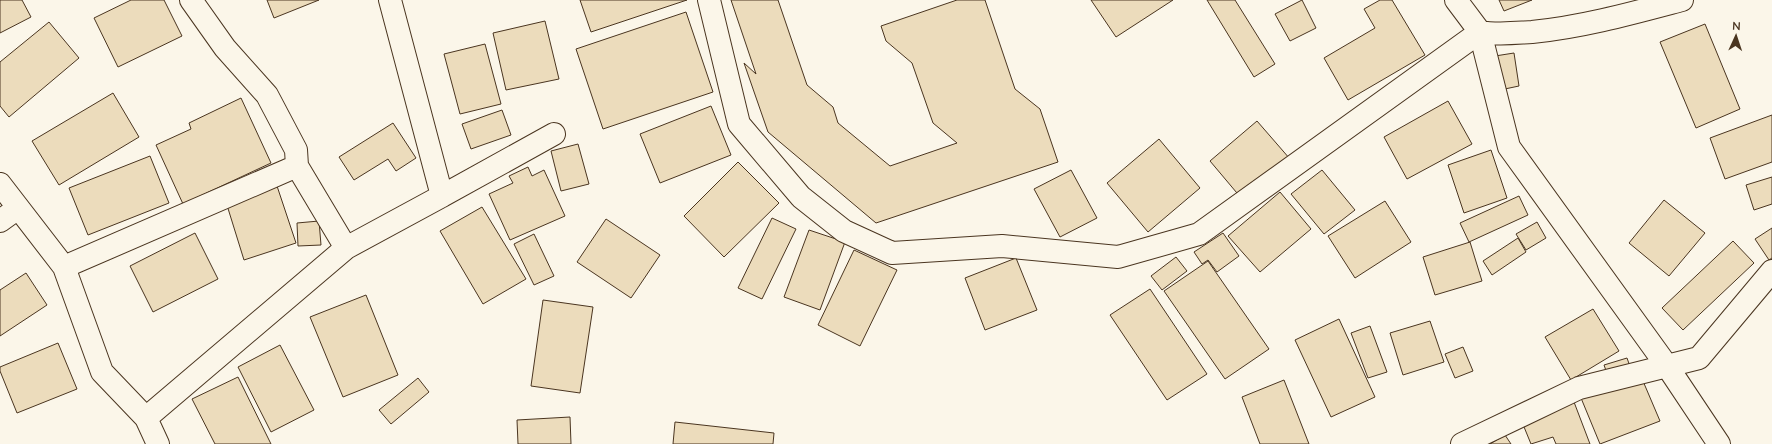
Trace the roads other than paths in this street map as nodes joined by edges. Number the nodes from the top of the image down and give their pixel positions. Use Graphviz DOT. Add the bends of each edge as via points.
graph roads {
  1 [pos="191,0"];
  2 [pos="390,0"];
  3 [pos="709,0"];
  4 [pos="1456,0"];
  5 [pos="1682,0"];
  6 [pos="1480,32"];
  7 [pos="554,134"];
  8 [pos="297,166"];
  9 [pos="0,184"];
  10 [pos="442,196"];
  11 [pos="18,208"];
  12 [pos="0,221"];
  13 [pos="346,248"];
  14 [pos="64,267"];
  15 [pos="1772,271"];
  16 [pos="1667,366"];
  17 [pos="146,418"];
  18 [pos="158,444"];
  19 [pos="1462,444"];
  20 [pos="1719,444"];
  1 -- 8 [label="street" via="225,48 267,95 296,150"];
  2 -- 10 [label="street"];
  3 -- 6 [label="street" via="739,124 801,197 844,231 892,253 1002,246 1118,257 1199,234"];
  4 -- 6 [label="street"];
  5 -- 6 [label="street" via="1626,15 1551,30 1496,35"];
  6 -- 16 [label="street" via="1509,147"];
  7 -- 10 [label="street"];
  8 -- 13 [label="street"];
  8 -- 14 [label="street"];
  9 -- 11 [label="street"];
  10 -- 13 [label="street"];
  11 -- 12 [label="street"];
  11 -- 14 [label="street"];
  13 -- 17 [label="street"];
  14 -- 17 [label="street" via="102,372"];
  15 -- 16 [label="street" via="1699,358"];
  16 -- 19 [label="street" via="1579,388"];
  16 -- 20 [label="street"];
  17 -- 18 [label="street"];
}
